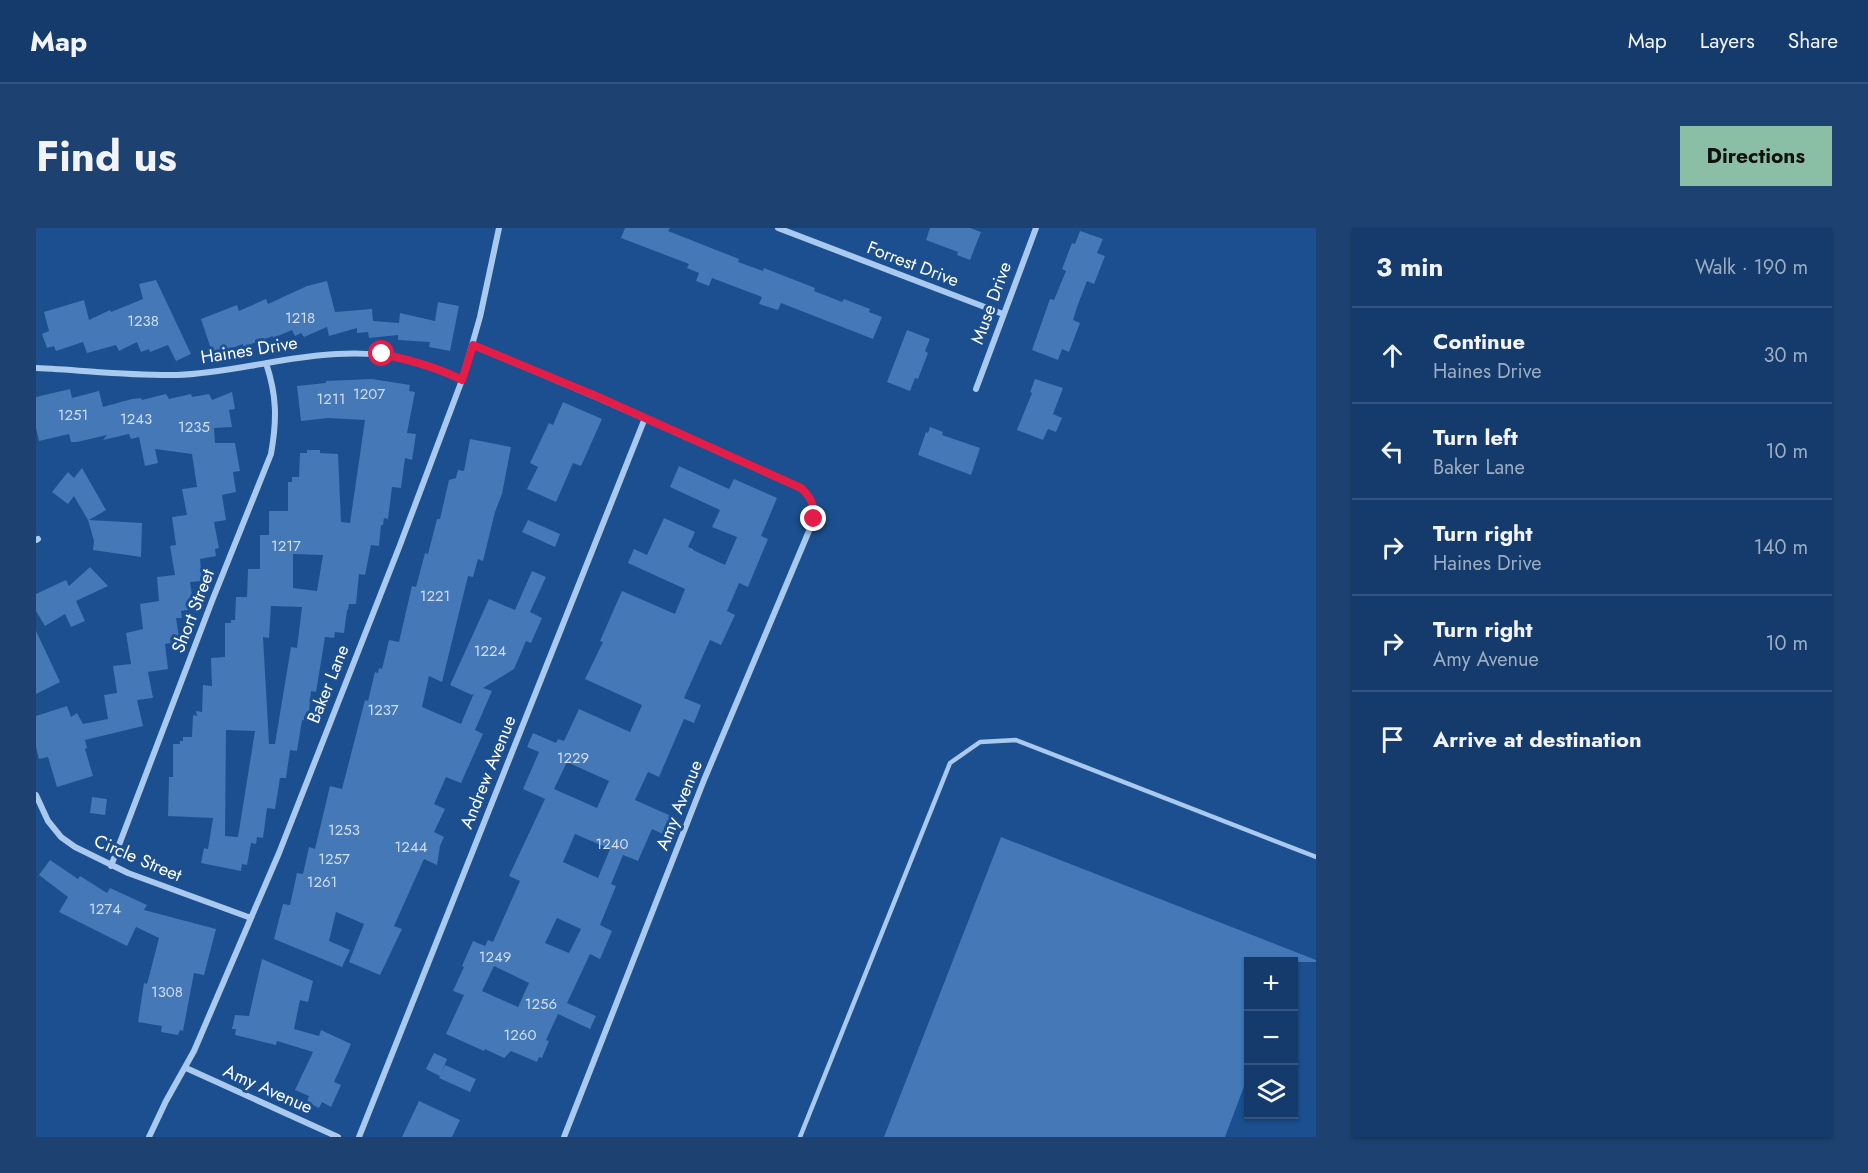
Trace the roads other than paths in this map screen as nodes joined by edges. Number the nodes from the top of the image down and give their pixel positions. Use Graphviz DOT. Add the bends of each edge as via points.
graph roads {
  1 [pos="499,228"];
  2 [pos="778,228"];
  3 [pos="1036,228"];
  4 [pos="1003,314"];
  5 [pos="473,345"];
  6 [pos="266,363"];
  7 [pos="36,368"];
  8 [pos="462,380"];
  9 [pos="976,389"];
  10 [pos="645,418"];
  11 [pos="36,795"];
  12 [pos="1316,857"];
  13 [pos="111,866"];
  14 [pos="251,918"];
  15 [pos="186,1068"];
  16 [pos="149,1137"];
  17 [pos="338,1137"];
  18 [pos="359,1137"];
  19 [pos="564,1137"];
  20 [pos="800,1137"];
  1 -- 5 [label="street, Baker Lane"];
  2 -- 4 [label="street, Forrest Drive"];
  3 -- 4 [label="street, Muse Drive"];
  4 -- 9 [label="street, Muse Drive"];
  5 -- 8 [label="street, Baker Lane"];
  5 -- 10 [label="street"];
  6 -- 7 [label="street, Haines Drive" via="177,375"];
  6 -- 8 [label="street, Haines Drive" via="354,352 382,354"];
  6 -- 13 [label="street, Short Street" via="276,407 271,454"];
  8 -- 14 [label="street, Baker Lane"];
  10 -- 18 [label="street, Andrew Avenue"];
  10 -- 19 [label="street, Amy Avenue" via="801,488 812,501 814,519 704,780"];
  11 -- 13 [label="street, Circle Street" via="61,837"];
  12 -- 20 [label="lane" via="1016,740 980,742 950,763"];
  13 -- 14 [label="street, Circle Street"];
  14 -- 15 [label="street, Baker Lane"];
  15 -- 16 [label="street, Baker Lane"];
  15 -- 17 [label="street, Amy Avenue"];
}
